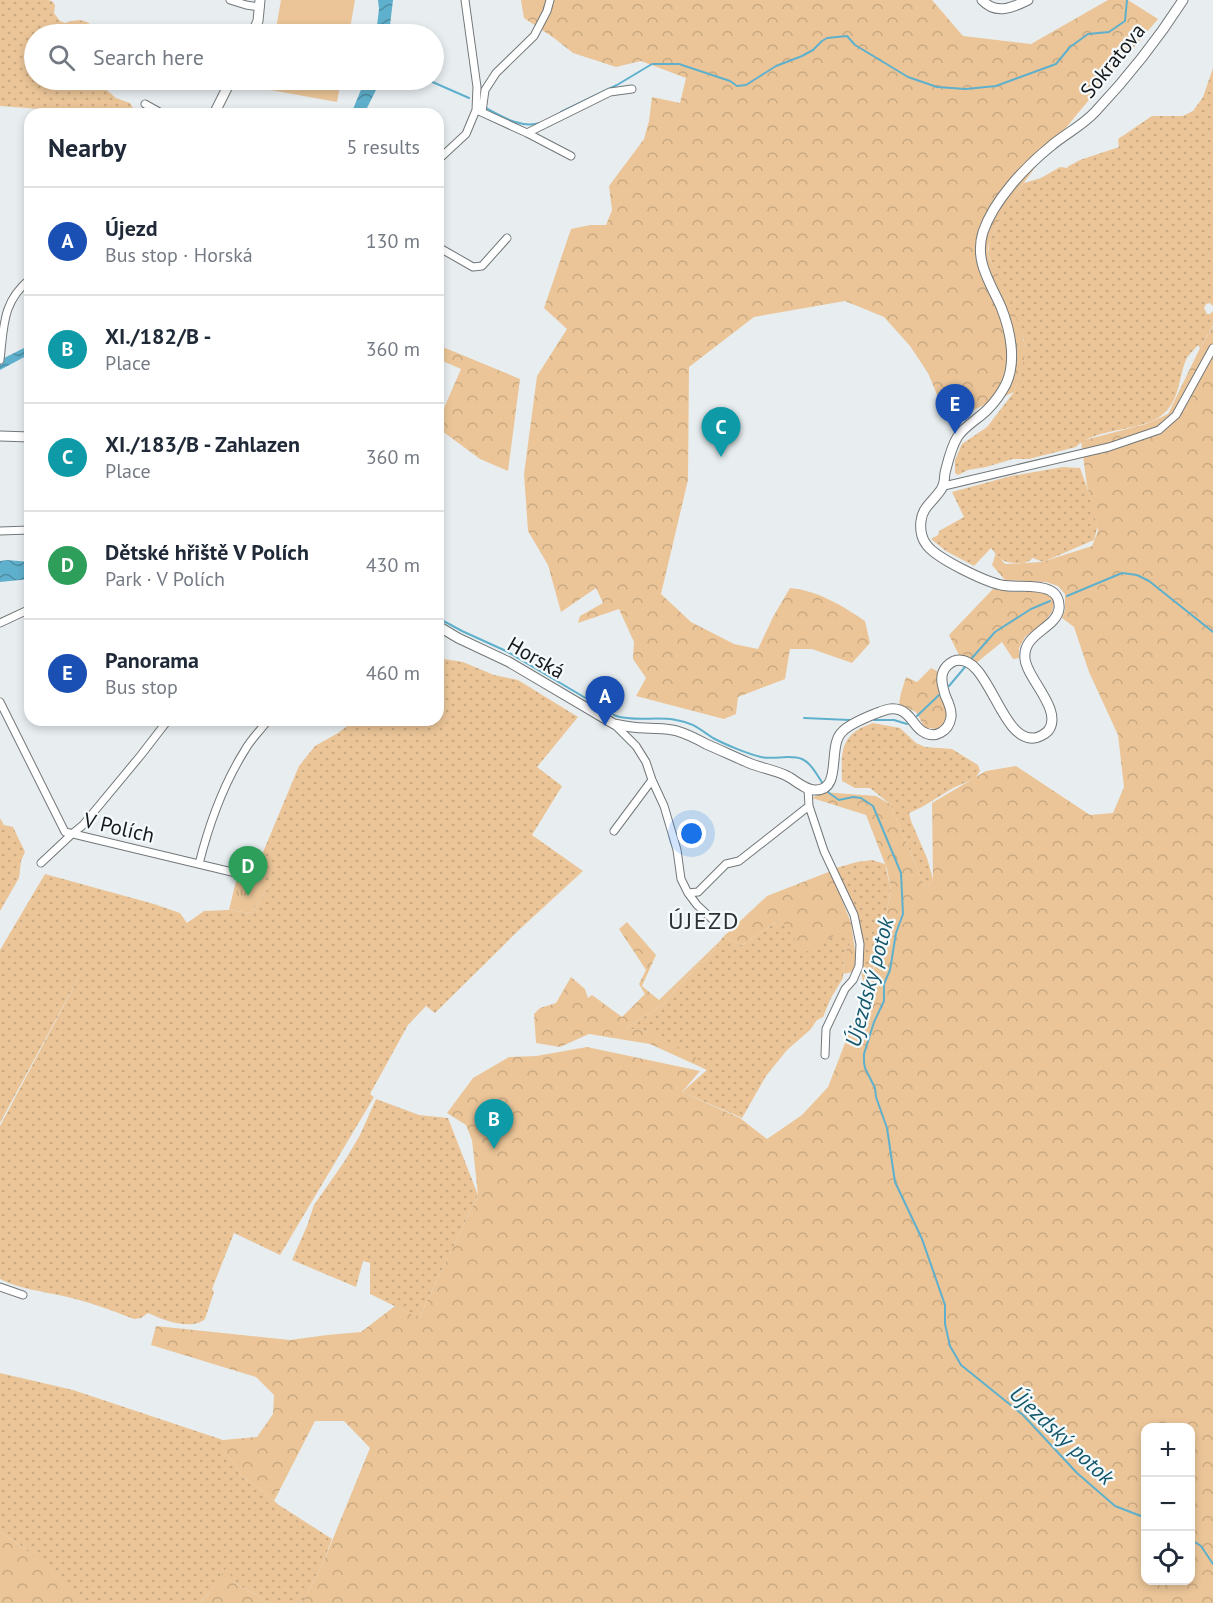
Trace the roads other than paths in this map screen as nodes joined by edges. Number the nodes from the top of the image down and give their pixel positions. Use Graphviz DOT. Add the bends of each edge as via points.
graph roads {
  1 [pos="230,0"];
  2 [pos="465,0"];
  3 [pos="550,0"];
  4 [pos="982,0"];
  5 [pos="1028,0"];
  6 [pos="1183,0"];
  7 [pos="260,3"];
  8 [pos="257,24"];
  9 [pos="632,89"];
  10 [pos="226,90"];
  11 [pos="145,104"];
  12 [pos="152,108"];
  13 [pos="217,108"];
  14 [pos="479,111"];
  15 [pos="527,133"];
  16 [pos="444,154"];
  17 [pos="571,156"];
  18 [pos="507,238"];
  19 [pos="444,250"];
  20 [pos="24,284"];
  21 [pos="9,304"];
  22 [pos="0,308"];
  23 [pos="1213,348"];
  24 [pos="0,358"];
  25 [pos="0,436"];
  26 [pos="24,437"];
  27 [pos="944,486"];
  28 [pos="24,530"];
  29 [pos="0,531"];
  30 [pos="24,612"];
  31 [pos="0,623"];
  32 [pos="444,630"];
  33 [pos="0,702"];
  34 [pos="614,724"];
  35 [pos="163,726"];
  36 [pos="263,726"];
  37 [pos="651,780"];
  38 [pos="808,789"];
  39 [pos="809,806"];
  40 [pos="614,831"];
  41 [pos="72,834"];
  42 [pos="42,863"];
  43 [pos="199,864"];
  44 [pos="236,873"];
  45 [pos="688,894"];
  46 [pos="713,920"];
  47 [pos="825,1055"];
  48 [pos="0,1287"];
  49 [pos="23,1295"];
  1 -- 7 [label="street" via="246,5"];
  2 -- 14 [label="street"];
  3 -- 14 [label="street" via="534,36 496,73 485,90"];
  4 -- 5 [label="street" via="1001,10"];
  6 -- 27 [label="street, Sokratova" via="1093,114 1052,144 1023,172 989,218 980,259 1007,328 1012,352 1010,371 1006,386 988,409 958,436"];
  7 -- 8 [label="street"];
  9 -- 15 [label="street" via="610,92"];
  10 -- 13 [label="street"];
  11 -- 12 [label="street"];
  14 -- 15 [label="street"];
  14 -- 16 [label="street" via="466,134"];
  15 -- 17 [label="street"];
  18 -- 19 [label="street" via="482,266 473,267"];
  20 -- 21 [label="street"];
  21 -- 22 [label="street"];
  21 -- 24 [label="street"];
  23 -- 27 [label="street" via="1176,416 1159,430 1109,447"];
  25 -- 26 [label="street"];
  27 -- 38 [label="street" via="923,511 920,524 922,537 932,550 991,582 1052,590 1058,597 1056,617 1029,641 1025,650 1028,669 1052,717 1048,731 1038,738 1017,732 981,675 966,661 959,660 945,668 942,675 951,711 946,729 938,735 926,734 910,716 893,708 860,721 841,732 835,744 833,774 824,787"];
  28 -- 29 [label="street"];
  30 -- 31 [label="street"];
  32 -- 34 [label="street, Horská" via="509,662"];
  33 -- 41 [label="street, V Polích" via="65,832"];
  34 -- 37 [label="street" via="636,746"];
  34 -- 38 [label="street" via="674,730 783,774"];
  35 -- 41 [label="street"];
  36 -- 43 [label="street" via="223,790"];
  37 -- 40 [label="street"];
  37 -- 45 [label="street" via="664,807"];
  38 -- 39 [label="street"];
  39 -- 45 [label="street" via="739,861 726,864 698,892"];
  39 -- 47 [label="street" via="824,851 854,915 860,944 859,966 826,1029"];
  41 -- 42 [label="street"];
  41 -- 43 [label="street, V Polích"];
  43 -- 44 [label="street, V Polích"];
  45 -- 46 [label="street"];
  48 -- 49 [label="street"];
}
